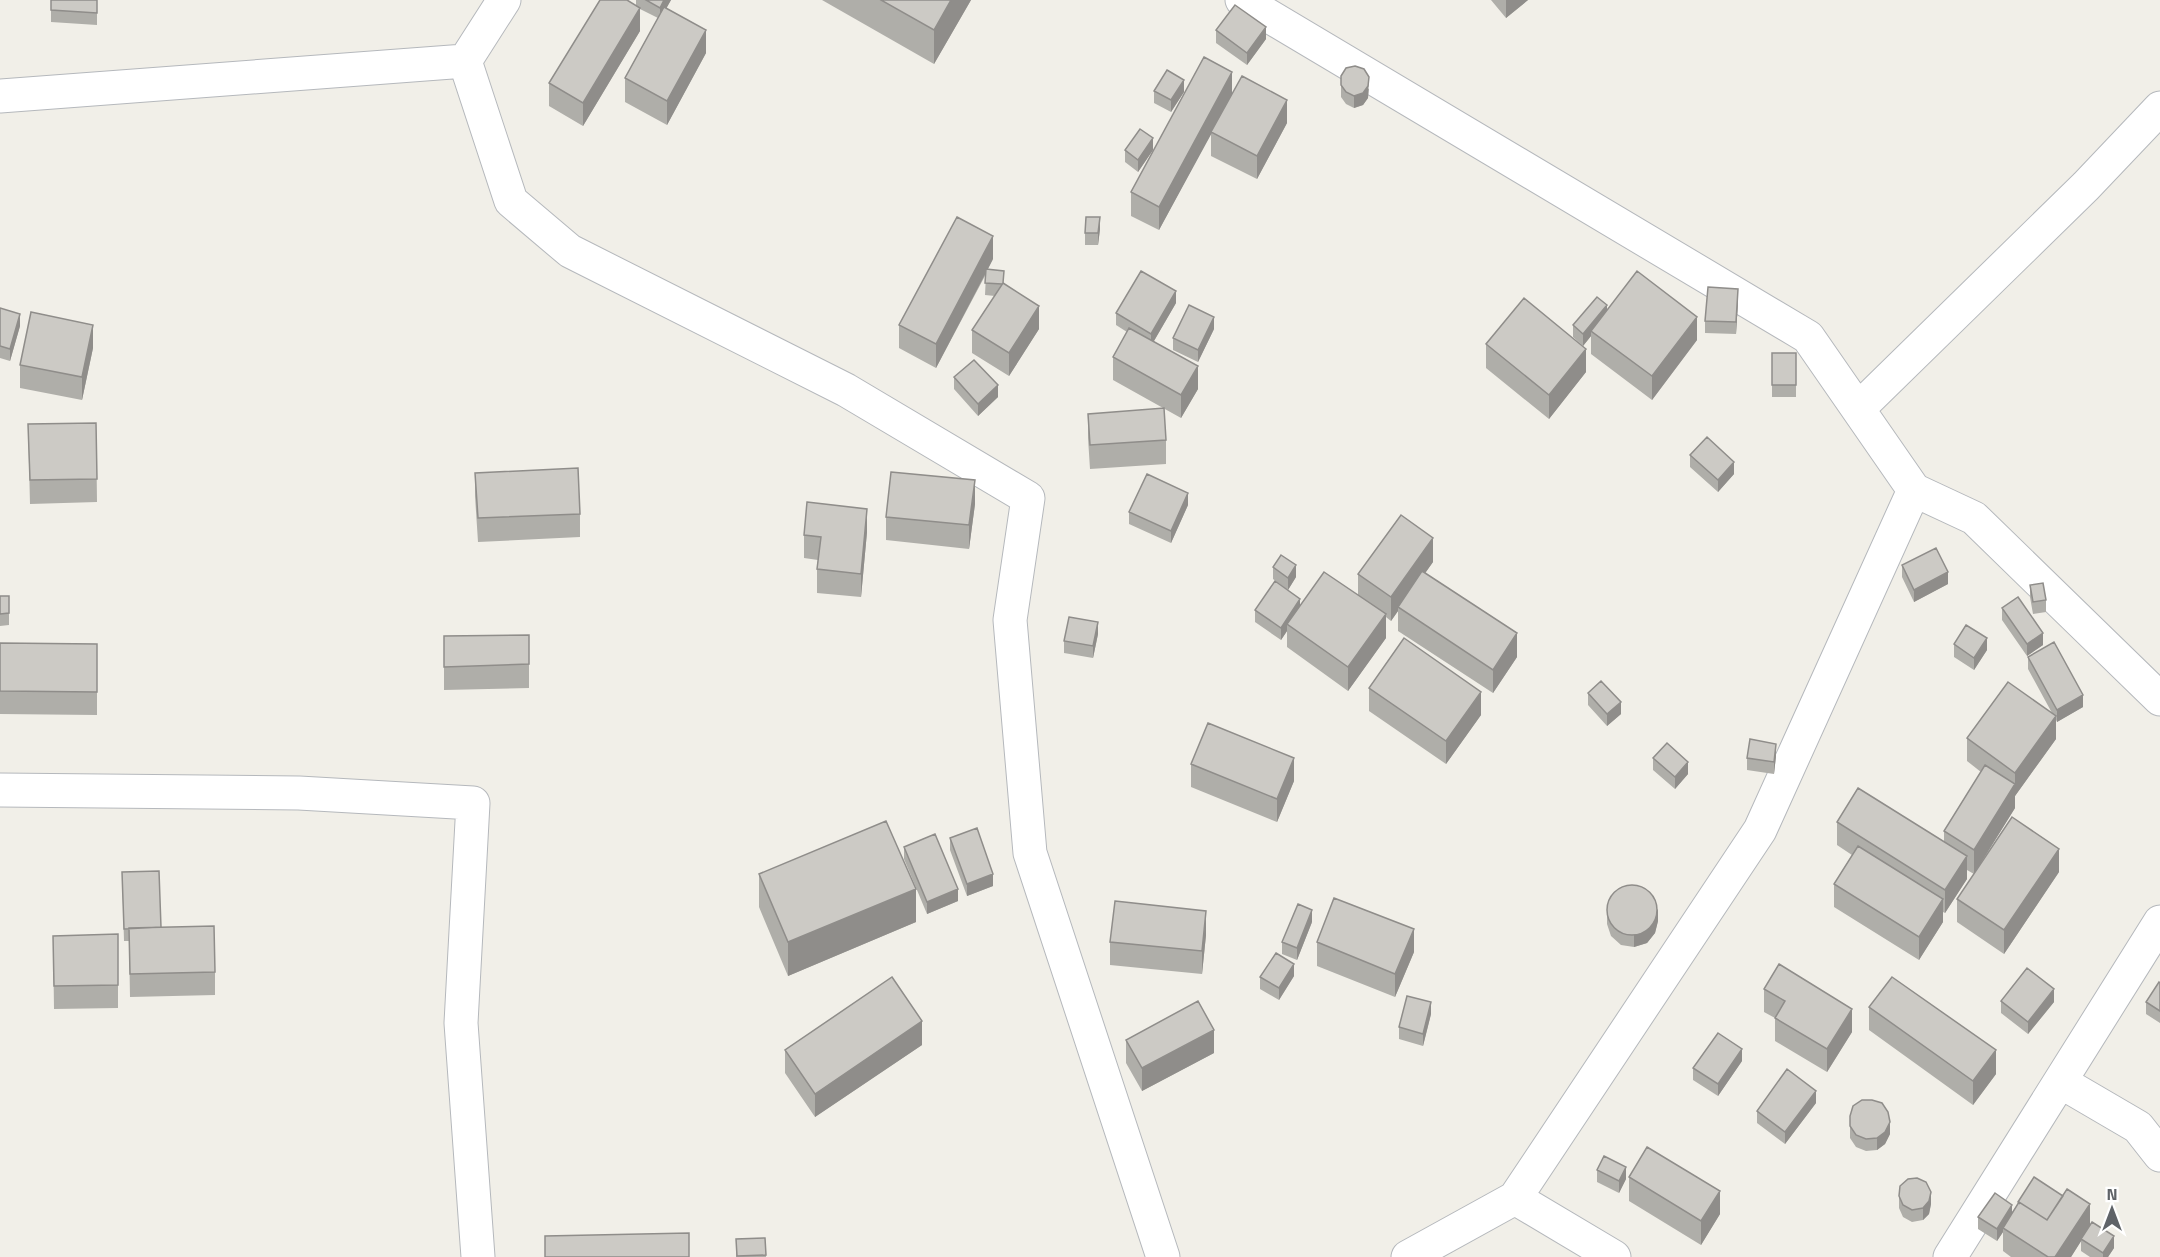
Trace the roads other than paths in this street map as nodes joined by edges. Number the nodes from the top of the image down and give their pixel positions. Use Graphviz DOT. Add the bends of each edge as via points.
graph roads {
  1 [pos="504,0"];
  2 [pos="1242,0"];
  3 [pos="465,61"];
  4 [pos="0,96"];
  5 [pos="2160,108"];
  6 [pos="1858,409"];
  7 [pos="1914,490"];
  8 [pos="2160,699"];
  9 [pos="0,790"];
  10 [pos="2160,922"];
  11 [pos="2061,1082"];
  12 [pos="2160,1155"];
  13 [pos="1515,1198"];
  14 [pos="478,1257"];
  15 [pos="1163,1257"];
  16 [pos="1408,1257"];
  17 [pos="1614,1257"];
  18 [pos="1950,1257"];
  1 -- 3 [label="street"];
  2 -- 6 [label="street" via="1808,337"];
  3 -- 4 [label="street"];
  3 -- 15 [label="street" via="512,201 570,251 846,390 1028,498 1010,620 1030,853"];
  5 -- 6 [label="street" via="2086,186"];
  6 -- 7 [label="street"];
  7 -- 8 [label="street" via="1974,518"];
  7 -- 13 [label="street" via="1760,830"];
  9 -- 14 [label="street" via="299,793 473,803 461,1023"];
  10 -- 11 [label="street"];
  11 -- 12 [label="street" via="2138,1127"];
  11 -- 18 [label="street"];
  13 -- 16 [label="street"];
  13 -- 17 [label="street"];
}
